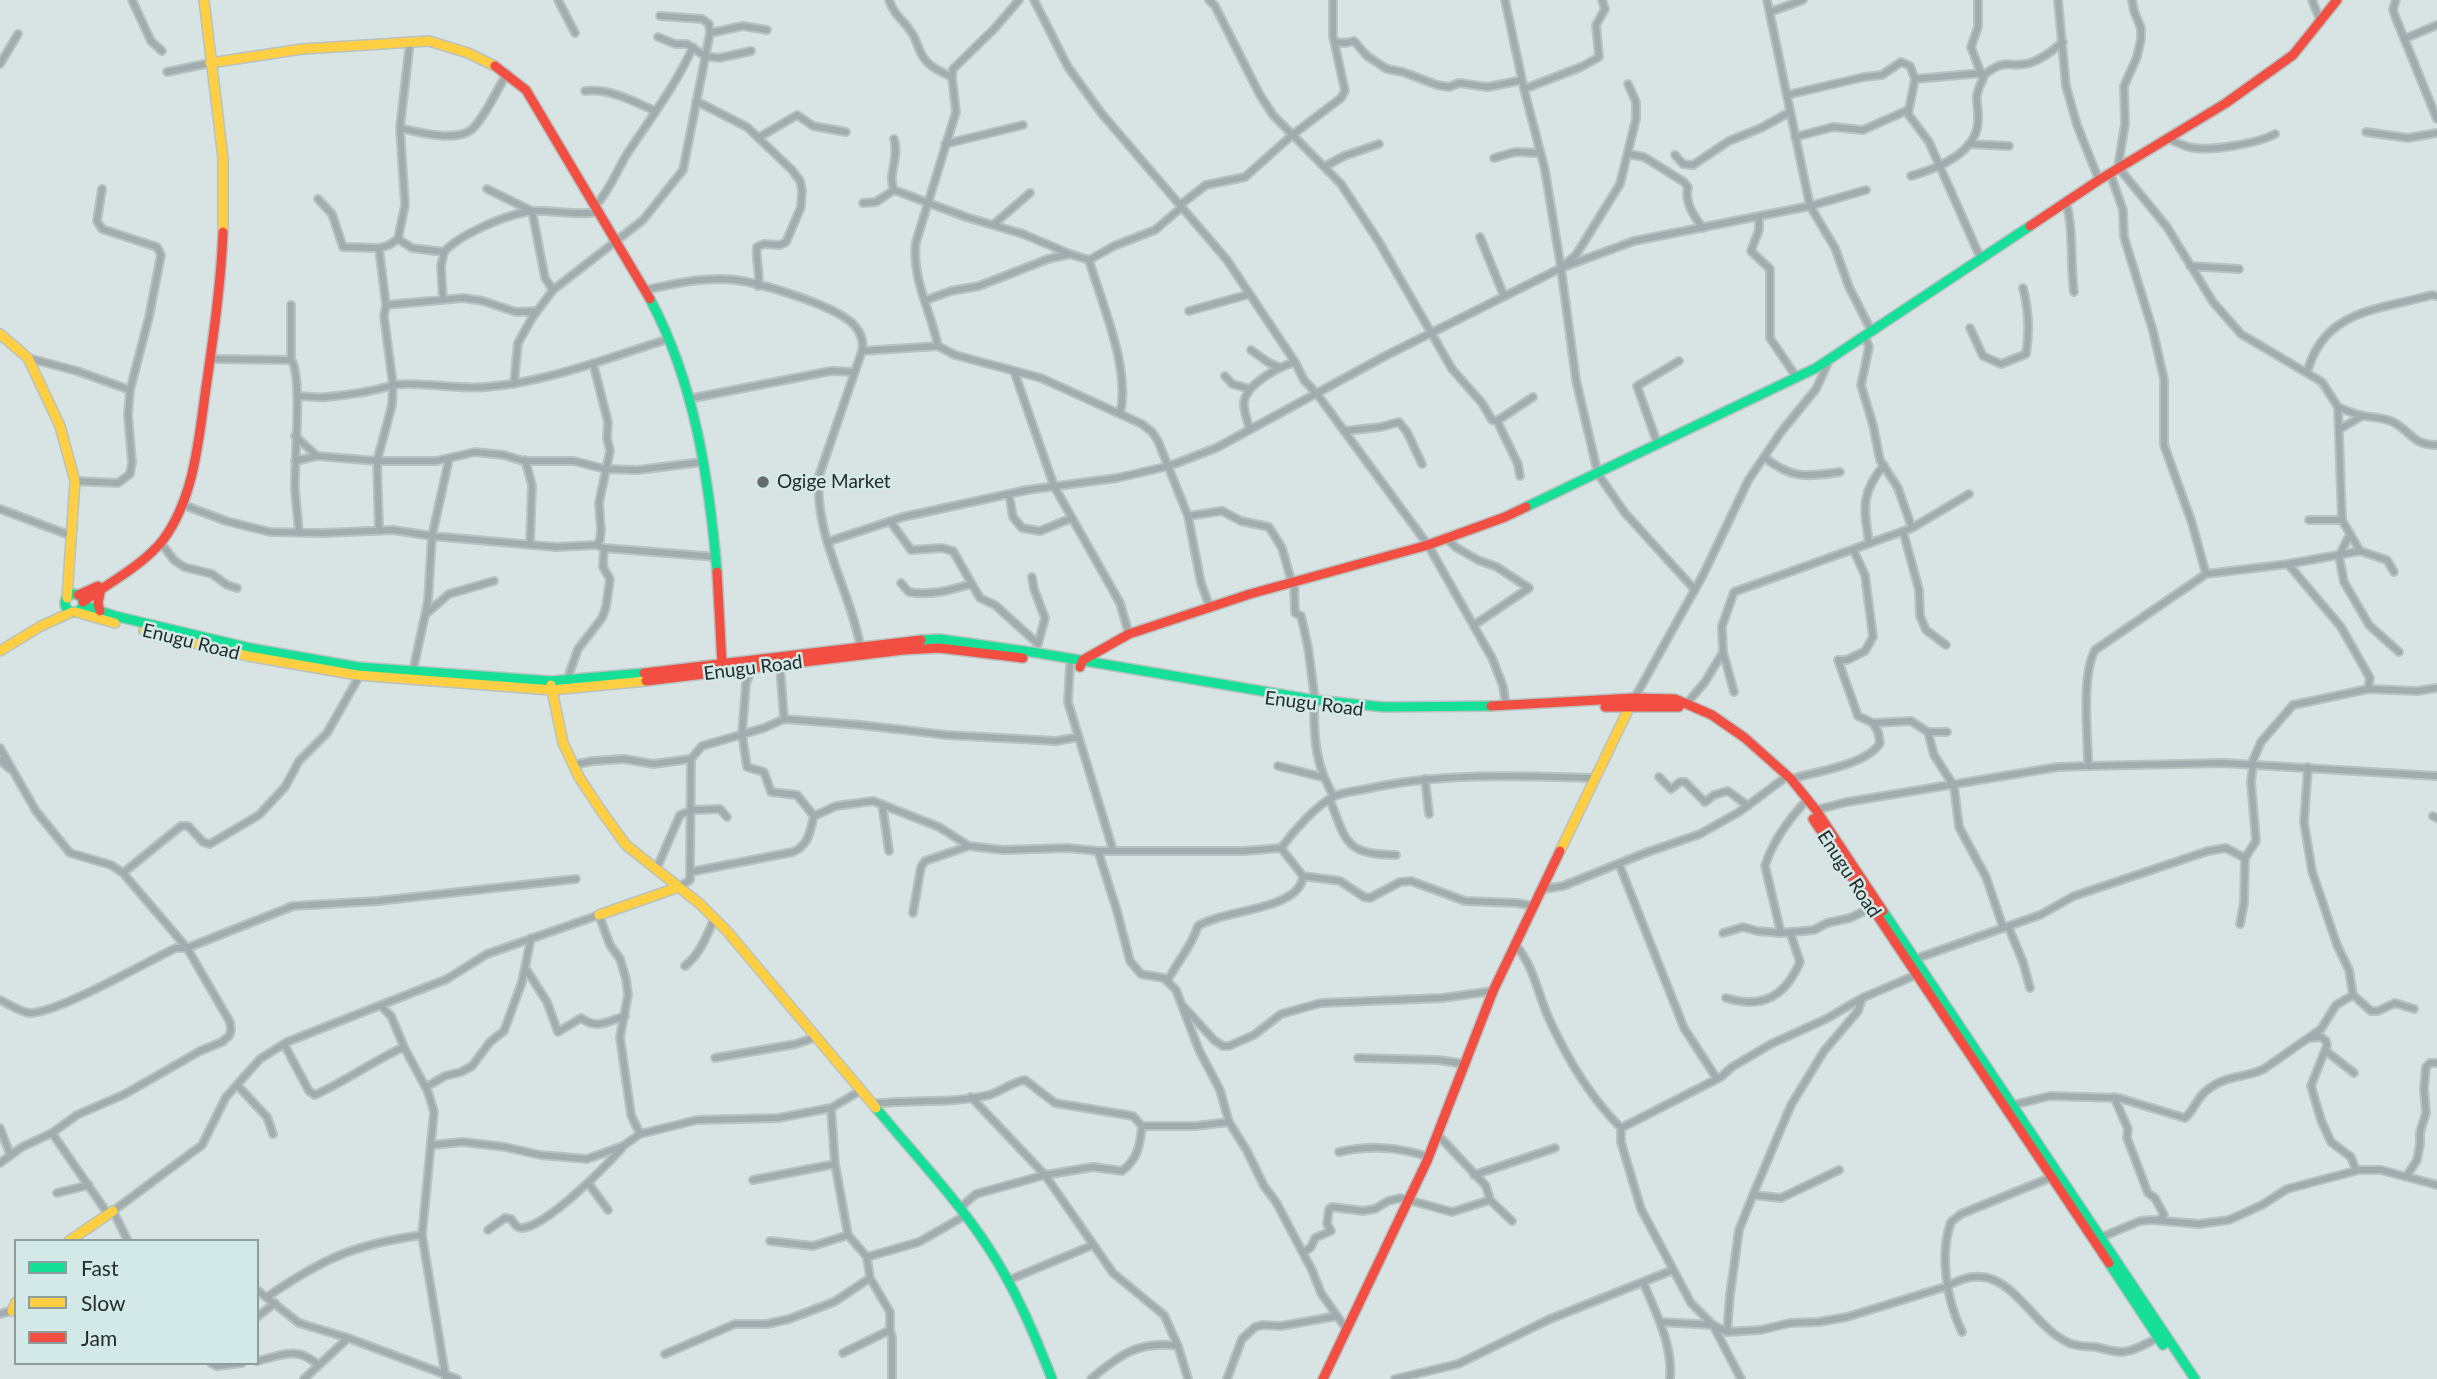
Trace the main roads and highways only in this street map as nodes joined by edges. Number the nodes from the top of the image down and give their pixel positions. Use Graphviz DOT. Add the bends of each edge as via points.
graph roads {
  1 [pos="204,0"];
  2 [pos="2337,0"];
  3 [pos="210,63"];
  4 [pos="0,334"];
  5 [pos="106,585"];
  6 [pos="75,599"];
  7 [pos="100,611"];
  8 [pos="74,612"];
  9 [pos="41,626"];
  10 [pos="0,651"];
  11 [pos="862,651"];
  12 [pos="722,664"];
  13 [pos="1082,664"];
  14 [pos="552,686"];
  15 [pos="1632,702"];
  16 [pos="1314,704"];
  17 [pos="1786,780"];
  18 [pos="679,887"];
  19 [pos="599,915"];
  20 [pos="111,1213"];
  21 [pos="72,1239"];
  22 [pos="1052,1379"];
  23 [pos="1323,1379"];
  24 [pos="2186,1379"];
  25 [pos="2195,1379"];
  1 -- 3 [label="main road"];
  2 -- 13 [label="main road" via="2293,55 2226,103 2114,170 1869,335 1797,378 1505,517 1428,545 1129,634"];
  3 -- 5 [label="main road" via="221,135 224,210 216,318 191,474 174,524 161,543"];
  3 -- 12 [label="main road" via="302,49 429,41 507,73 526,90 617,241 669,339 702,462 717,556"];
  4 -- 6 [label="main road" via="28,358 61,426 75,481 68,575"];
  5 -- 6 [label="main road"];
  5 -- 7 [label="main road" via="99,597"];
  6 -- 7 [label="main road"];
  6 -- 8 [label="main road"];
  6 -- 8 [label="main road" via="66,609"];
  6 -- 9 [label="main road"];
  7 -- 14 [label="main road" via="250,648 358,667"];
  8 -- 9 [label="main road"];
  8 -- 14 [label="main road, Enugu Road" via="248,656 360,676"];
  9 -- 10 [label="main road"];
  11 -- 12 [label="main road"];
  11 -- 13 [label="main road, Enugu Road" via="939,648"];
  11 -- 13 [label="main road" via="940,639 1037,648"];
  11 -- 14 [label="main road, Enugu Road" via="780,665"];
  12 -- 14 [label="main road" via="567,680"];
  13 -- 16 [label="main road, Enugu Road"];
  14 -- 18 [label="main road" via="563,743 600,809 626,845"];
  15 -- 16 [label="main road" via="1422,708"];
  15 -- 16 [label="main road, Enugu Road" via="1420,714"];
  15 -- 17 [label="main road, Enugu Road" via="1674,706 1708,720"];
  15 -- 17 [label="main road" via="1675,699 1712,715 1745,738"];
  15 -- 23 [label="main road" via="1493,991 1429,1157"];
  17 -- 24 [label="main road, Enugu Road"];
  17 -- 25 [label="main road" via="1816,810"];
  18 -- 19 [label="main road"];
  18 -- 22 [label="main road" via="714,919 987,1242 1031,1324"];
  20 -- 21 [label="main road"];
}
